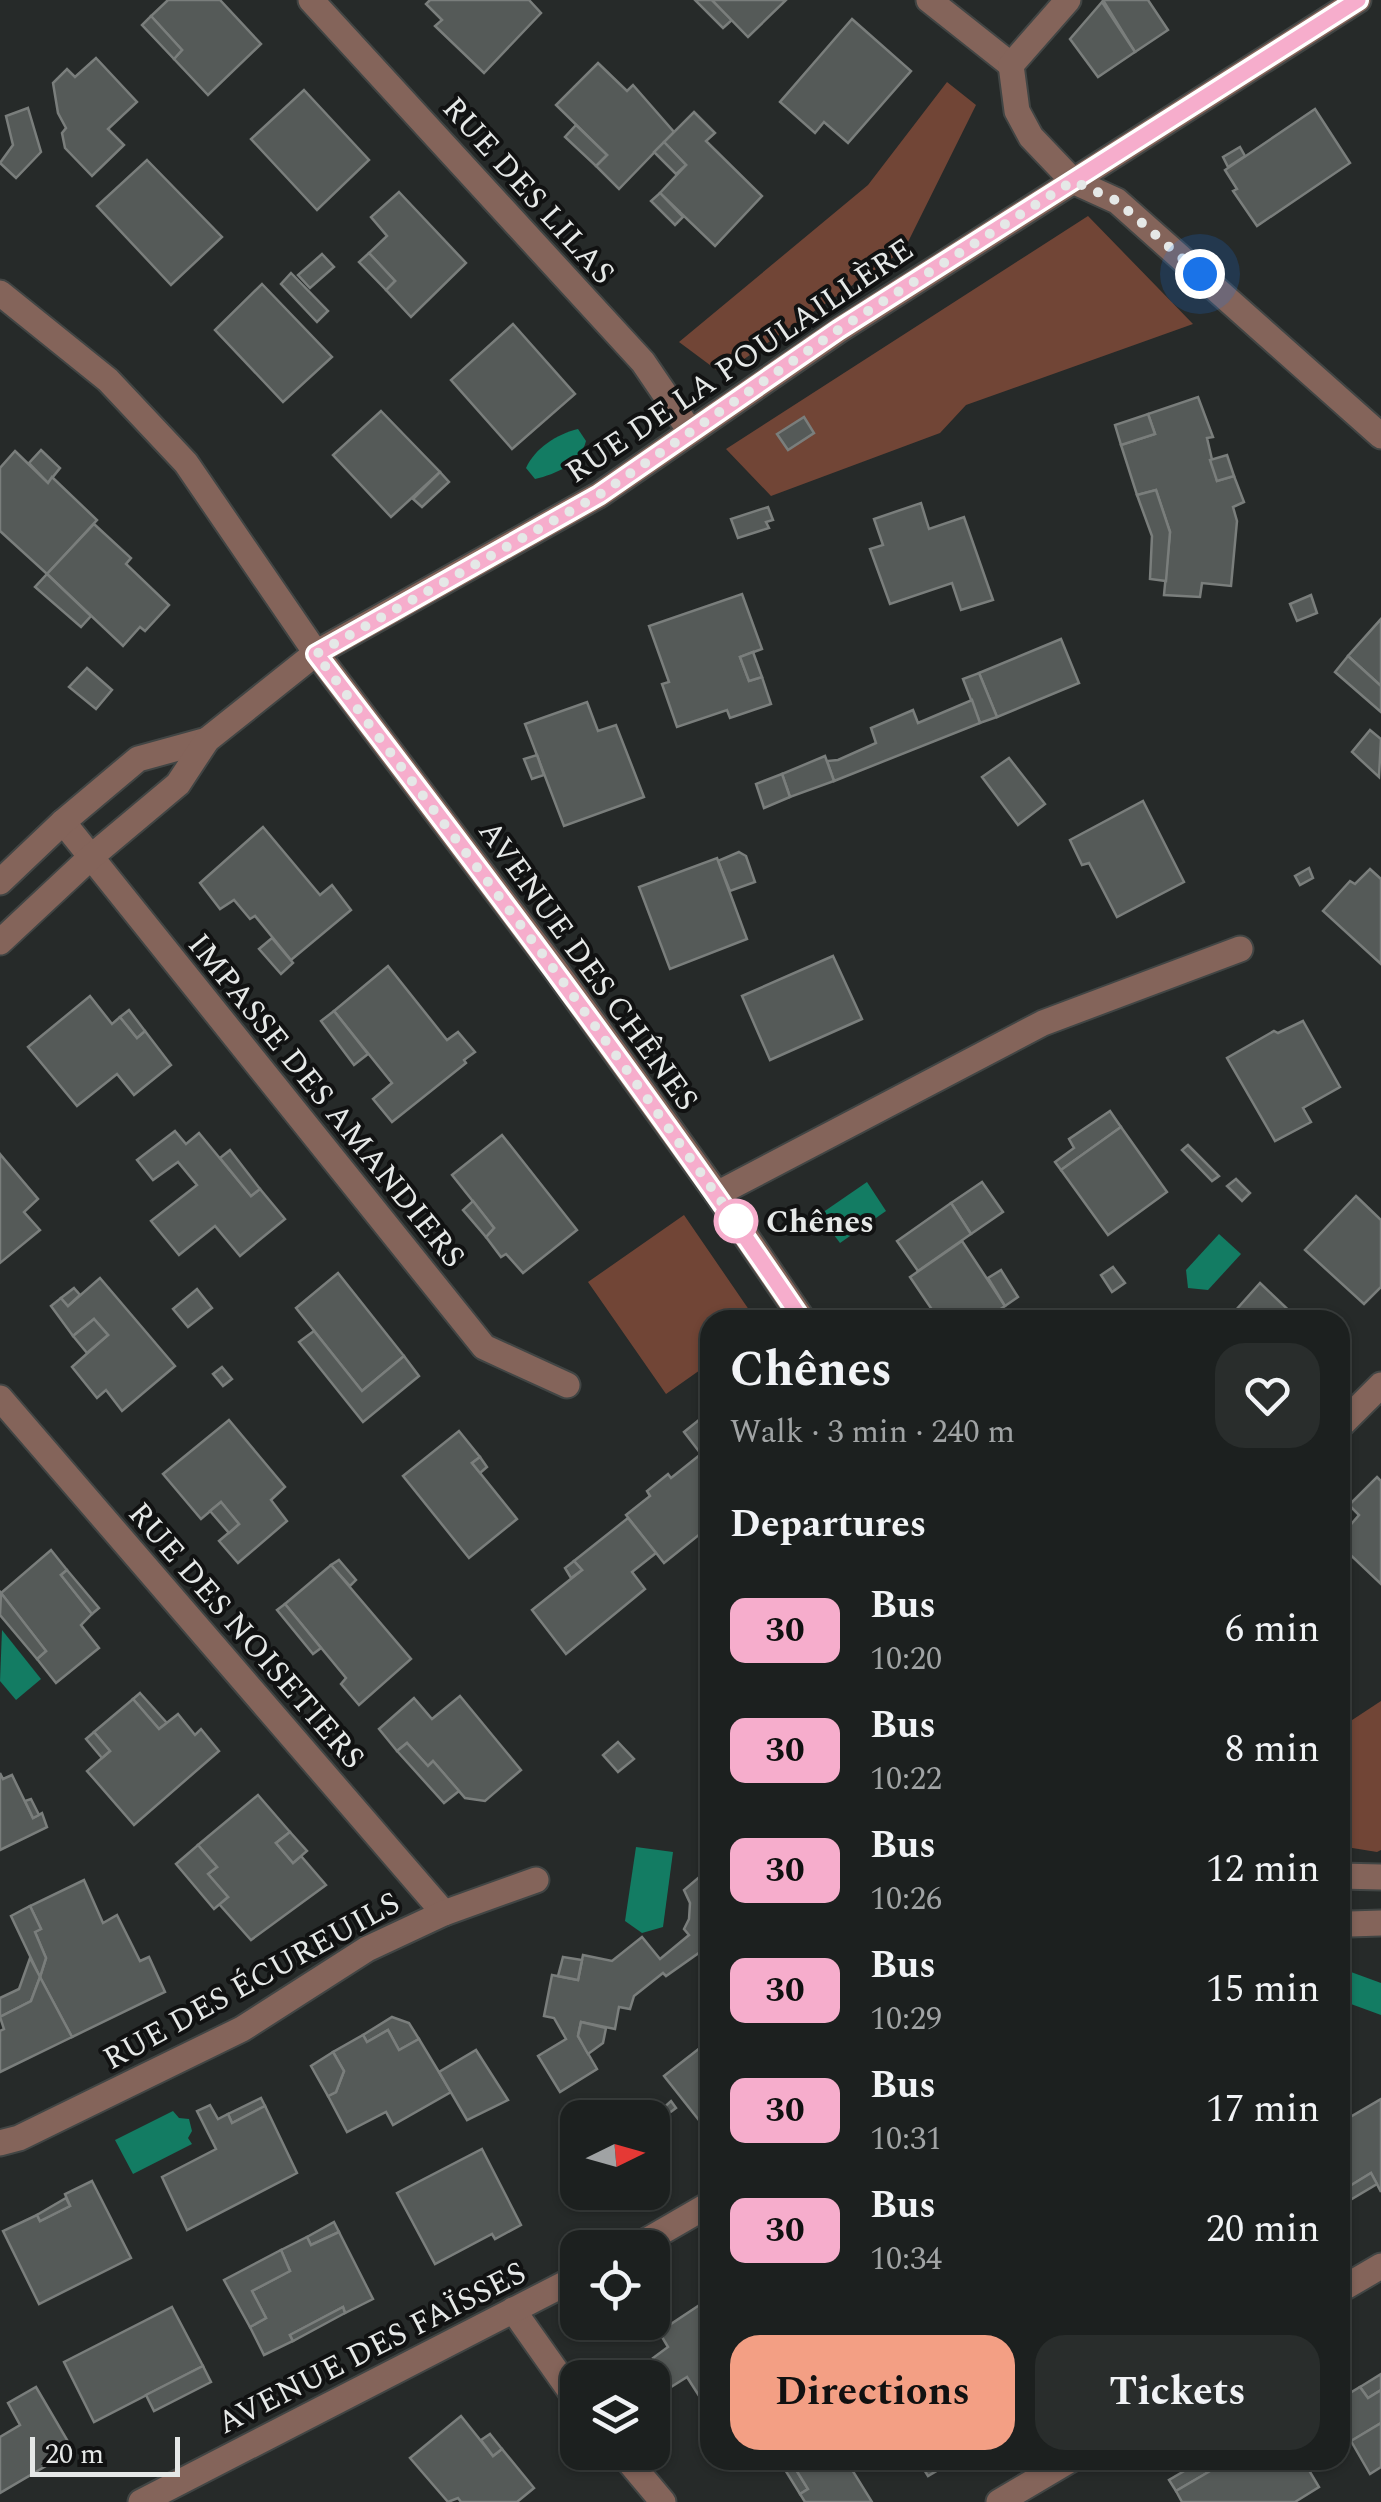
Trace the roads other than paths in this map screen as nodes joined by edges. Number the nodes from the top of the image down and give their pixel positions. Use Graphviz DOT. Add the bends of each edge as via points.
graph roads {
  1 [pos="310,0"];
  2 [pos="929,0"];
  3 [pos="1068,0"];
  4 [pos="1358,0"];
  5 [pos="1011,65"];
  6 [pos="1073,181"];
  7 [pos="0,293"];
  8 [pos="690,430"];
  9 [pos="1381,436"];
  10 [pos="316,654"];
  11 [pos="207,740"];
  12 [pos="64,822"];
  13 [pos="91,856"];
  14 [pos="0,882"];
  15 [pos="0,942"];
  16 [pos="1240,948"];
  17 [pos="717,1194"];
  18 [pos="795,1310"];
  19 [pos="1381,1384"];
  20 [pos="567,1385"];
  21 [pos="0,1398"];
  22 [pos="1350,1416"];
  23 [pos="1350,1876"];
  24 [pos="1381,1877"];
  25 [pos="536,1880"];
  26 [pos="444,1914"];
  27 [pos="1381,1923"];
  28 [pos="1350,1924"];
  29 [pos="0,2143"];
  30 [pos="700,2210"];
  31 [pos="665,2230"];
  32 [pos="1381,2266"];
  33 [pos="1350,2284"];
  34 [pos="560,2286"];
  35 [pos="512,2310"];
  36 [pos="560,2377"];
  37 [pos="636,2470"];
  38 [pos="1053,2470"];
  39 [pos="142,2502"];
  40 [pos="662,2502"];
  41 [pos="999,2502"];
  1 -- 8 [label="street, RUE DES LILAS" via="642,362"];
  2 -- 5 [label="street"];
  3 -- 5 [label="street"];
  4 -- 6 [label="street, RUE DE LA POULAILLÈRE"];
  5 -- 6 [label="street" via="1017,111"];
  6 -- 8 [label="street, RUE DE LA POULAILLÈRE"];
  6 -- 9 [label="street" via="1117,201"];
  7 -- 10 [label="street, AVENUE DES CHÊNES" via="108,380 186,463"];
  8 -- 10 [label="street, RUE DE LA POULAILLÈRE" via="599,495"];
  10 -- 11 [label="street, RUE DE LA POULAILLÈRE"];
  10 -- 17 [label="street, AVENUE DES CHÊNES"];
  11 -- 12 [label="street, RUE DE LA POULAILLÈRE" via="138,758"];
  11 -- 13 [label="street, RUE DE LA POULAILLÈRE" via="178,784"];
  12 -- 13 [label="street, IMPASSE DES AMANDIERS"];
  12 -- 14 [label="street, RUE DE LA POULAILLÈRE"];
  13 -- 15 [label="street, RUE DE LA POULAILLÈRE"];
  13 -- 20 [label="street, IMPASSE DES AMANDIERS" via="484,1348"];
  16 -- 17 [label="street" via="1043,1023"];
  17 -- 18 [label="street, AVENUE DES CHÊNES"];
  19 -- 22 [label="street"];
  21 -- 26 [label="street, RUE DES NOISETIERS"];
  23 -- 24 [label="street"];
  25 -- 26 [label="street, RUE DES ÉCUREUILS"];
  26 -- 29 [label="street, RUE DES ÉCUREUILS" via="367,1949 242,2029"];
  27 -- 28 [label="street"];
  30 -- 31 [label="street"];
  32 -- 33 [label="street"];
  34 -- 35 [label="street, AVENUE DES FAÏSSES"];
  35 -- 36 [label="street"];
  35 -- 39 [label="street, AVENUE DES FAÏSSES"];
  37 -- 40 [label="street"];
  38 -- 41 [label="street"];
}
